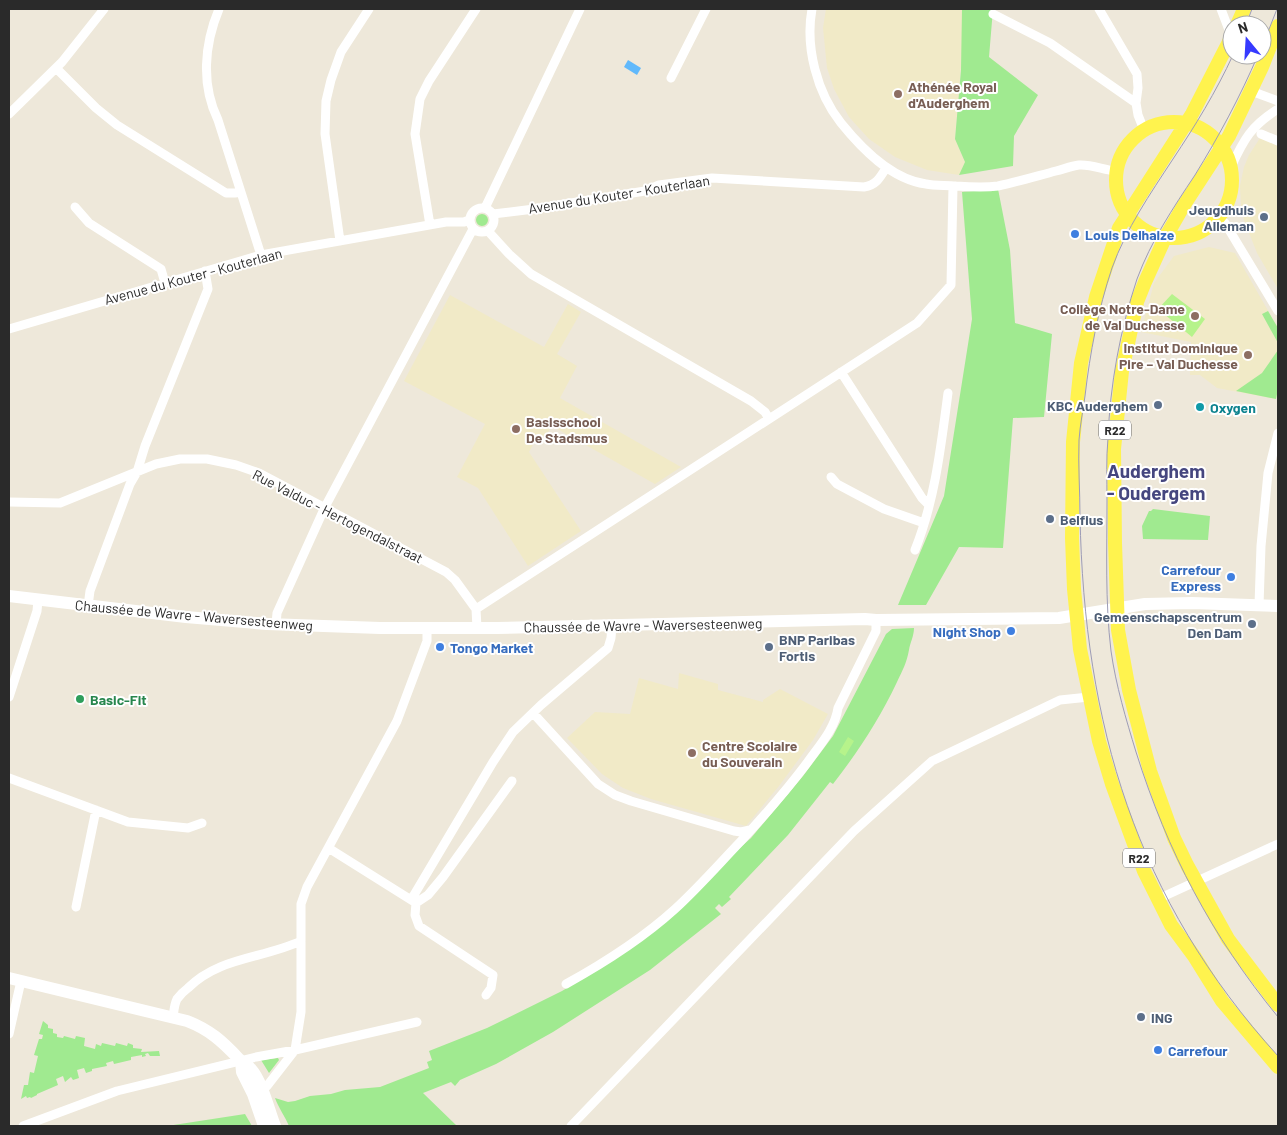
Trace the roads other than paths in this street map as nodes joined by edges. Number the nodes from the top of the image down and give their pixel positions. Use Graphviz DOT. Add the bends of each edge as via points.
graph roads {
  1 [pos="104,9"];
  2 [pos="218,9"];
  3 [pos="369,9"];
  4 [pos="476,9"];
  5 [pos="580,9"];
  6 [pos="706,9"];
  7 [pos="812,9"];
  8 [pos="1099,9"];
  9 [pos="993,14"];
  10 [pos="1278,26"];
  11 [pos="1222,58"];
  12 [pos="56,69"];
  13 [pos="672,78"];
  14 [pos="1251,91"];
  15 [pos="1278,101"];
  16 [pos="1136,103"];
  17 [pos="1278,109"];
  18 [pos="9,114"];
  19 [pos="1187,123"];
  20 [pos="1144,130"];
  21 [pos="1261,134"];
  22 [pos="1278,141"];
  23 [pos="1222,148"];
  24 [pos="1231,167"];
  25 [pos="886,168"];
  26 [pos="1116,172"];
  27 [pos="953,186"];
  28 [pos="241,192"];
  29 [pos="76,207"];
  30 [pos="489,211"];
  31 [pos="1126,215"];
  32 [pos="1218,218"];
  33 [pos="469,220"];
  34 [pos="430,226"];
  35 [pos="473,230"];
  36 [pos="488,231"];
  37 [pos="1165,238"];
  38 [pos="340,241"];
  39 [pos="261,255"];
  40 [pos="205,271"];
  41 [pos="165,283"];
  42 [pos="1278,310"];
  43 [pos="9,329"];
  44 [pos="841,372"];
  45 [pos="948,393"];
  46 [pos="770,418"];
  47 [pos="1278,433"];
  48 [pos="137,472"];
  49 [pos="831,477"];
  50 [pos="9,502"];
  51 [pos="929,504"];
  52 [pos="324,507"];
  53 [pos="924,523"];
  54 [pos="915,550"];
  55 [pos="9,596"];
  56 [pos="38,600"];
  57 [pos="1260,605"];
  58 [pos="88,606"];
  59 [pos="1278,606"];
  60 [pos="1118,608"];
  61 [pos="476,609"];
  62 [pos="1076,614"];
  63 [pos="876,620"];
  64 [pos="276,624"];
  65 [pos="612,626"];
  66 [pos="477,628"];
  67 [pos="427,629"];
  68 [pos="9,697"];
  69 [pos="1089,697"];
  70 [pos="533,713"];
  71 [pos="9,778"];
  72 [pos="512,781"];
  73 [pos="96,810"];
  74 [pos="202,823"];
  75 [pos="751,830"];
  76 [pos="1278,844"];
  77 [pos="330,848"];
  78 [pos="1196,880"];
  79 [pos="1158,899"];
  80 [pos="413,901"];
  81 [pos="76,907"];
  82 [pos="301,941"];
  83 [pos="15,979"];
  84 [pos="566,984"];
  85 [pos="486,995"];
  86 [pos="1276,997"];
  87 [pos="173,1018"];
  88 [pos="417,1022"];
  89 [pos="9,1034"];
  90 [pos="295,1050"];
  91 [pos="241,1061"];
  92 [pos="1278,1066"];
  93 [pos="261,1090"];
  94 [pos="23,1126"];
  95 [pos="264,1126"];
  96 [pos="275,1126"];
  97 [pos="571,1126"];
  1 -- 12 [label="street"];
  2 -- 28 [label="street" via="206,56 207,82 211,105"];
  3 -- 38 [label="street" via="341,52 326,101 325,134"];
  4 -- 34 [label="street" via="420,99 415,134"];
  5 -- 30 [label="street"];
  6 -- 13 [label="street"];
  7 -- 25 [label="street" via="814,68 822,91 843,126"];
  8 -- 16 [label="street" via="1137,74"];
  9 -- 16 [label="street" via="1050,43"];
  10 -- 14 [label="main road, R22"];
  11 -- 19 [label="main road, R22"];
  12 -- 18 [label="street"];
  12 -- 28 [label="street" via="117,125 226,193"];
  14 -- 15 [label="street"];
  14 -- 23 [label="main road, R22"];
  16 -- 20 [label="street"];
  17 -- 24 [label="street" via="1250,131"];
  19 -- 20 [label="main road" via="1158,124"];
  19 -- 23 [label="main road" via="1210,134"];
  19 -- 31 [label="main road, R22"];
  20 -- 26 [label="main road" via="1125,148"];
  21 -- 22 [label="street"];
  23 -- 24 [label="main road"];
  23 -- 37 [label="main road, R22"];
  24 -- 32 [label="main road" via="1230,194"];
  25 -- 27 [label="street" via="924,184"];
  25 -- 30 [label="street, Avenue du Kouter - Kouterlaan" via="878,182 864,187 712,178 659,185 627,194"];
  26 -- 27 [label="street" via="1077,165 995,186"];
  26 -- 31 [label="main road" via="1116,187"];
  27 -- 44 [label="street" via="951,286 917,323"];
  28 -- 39 [label="street"];
  29 -- 41 [label="street" via="88,223 161,269"];
  30 -- 33 [label="street" via="482,207 474,210"];
  30 -- 36 [label="street" via="494,223"];
  31 -- 37 [label="main road" via="1142,230"];
  31 -- 62 [label="main road, R22" via="1104,268 1081,363 1073,442 1072,538"];
  32 -- 37 [label="main road" via="1194,235"];
  32 -- 42 [label="street" via="1225,223"];
  33 -- 34 [label="street, Avenue du Kouter - Kouterlaan"];
  33 -- 35 [label="street"];
  34 -- 38 [label="street, Avenue du Kouter - Kouterlaan"];
  35 -- 36 [label="street"];
  35 -- 52 [label="street"];
  36 -- 46 [label="street" via="531,274 751,400"];
  37 -- 60 [label="main road, R22" via="1137,302 1122,371 1114,449"];
  38 -- 39 [label="street, Avenue du Kouter - Kouterlaan"];
  39 -- 40 [label="street, Avenue du Kouter - Kouterlaan"];
  40 -- 41 [label="street, Avenue du Kouter - Kouterlaan"];
  40 -- 48 [label="street" via="208,289"];
  41 -- 43 [label="street, Avenue du Kouter - Kouterlaan"];
  44 -- 46 [label="street"];
  44 -- 51 [label="street"];
  45 -- 51 [label="street" via="939,466"];
  46 -- 61 [label="street"];
  47 -- 57 [label="street" via="1268,474"];
  48 -- 50 [label="street, Rue Valduc - Hertogendalstraat" via="60,503"];
  48 -- 52 [label="street, Rue Valduc - Hertogendalstraat" via="180,459 208,459 259,473"];
  48 -- 58 [label="street" via="90,591"];
  49 -- 53 [label="street" via="837,484 884,509"];
  51 -- 53 [label="street"];
  52 -- 61 [label="street, Rue Valduc - Hertogendalstraat" via="446,572"];
  52 -- 64 [label="street" via="277,612"];
  53 -- 54 [label="street"];
  55 -- 56 [label="main road, Chaussée de Wavre - Waversesteenweg"];
  56 -- 58 [label="main road, Chaussée de Wavre - Waversesteenweg"];
  56 -- 68 [label="street"];
  57 -- 59 [label="main road, Chaussée de Wavre - Waversesteenweg"];
  57 -- 60 [label="main road, Chaussée de Wavre - Waversesteenweg" via="1164,603"];
  58 -- 64 [label="main road, Chaussée de Wavre - Waversesteenweg"];
  60 -- 62 [label="main road, Chaussée de Wavre - Waversesteenweg"];
  60 -- 78 [label="main road, R22" via="1122,656 1138,731 1174,838"];
  61 -- 66 [label="street"];
  62 -- 63 [label="main road, Chaussée de Wavre - Waversesteenweg" via="1059,618"];
  62 -- 69 [label="main road, R22"];
  63 -- 65 [label="main road, Chaussée de Wavre - Waversesteenweg"];
  63 -- 75 [label="street" via="876,631 829,732 789,787"];
  64 -- 67 [label="main road, Chaussée de Wavre - Waversesteenweg"];
  65 -- 66 [label="main road, Chaussée de Wavre - Waversesteenweg"];
  65 -- 70 [label="street" via="608,648"];
  66 -- 67 [label="main road, Chaussée de Wavre - Waversesteenweg"];
  67 -- 77 [label="street" via="427,641 397,721"];
  69 -- 79 [label="main road, R22" via="1112,784 1136,852"];
  69 -- 97 [label="street" via="1060,700 932,761 854,831"];
  70 -- 75 [label="street" via="598,784 615,795 734,831"];
  70 -- 80 [label="street" via="514,732 493,762"];
  71 -- 73 [label="street"];
  72 -- 80 [label="street" via="428,895"];
  73 -- 74 [label="street" via="128,822 188,828"];
  73 -- 81 [label="street"];
  75 -- 84 [label="street" via="674,910 634,942"];
  76 -- 78 [label="street"];
  77 -- 80 [label="street"];
  77 -- 82 [label="street" via="301,904"];
  78 -- 79 [label="street"];
  78 -- 86 [label="main road, R22" via="1228,939"];
  79 -- 92 [label="main road, R22" via="1171,925 1222,1001"];
  80 -- 85 [label="street" via="419,926 493,975"];
  82 -- 87 [label="street" via="282,950 209,971 178,998"];
  82 -- 90 [label="street" via="301,1012"];
  83 -- 87 [label="main road"];
  83 -- 89 [label="street"];
  87 -- 91 [label="main road" via="200,1026"];
  88 -- 90 [label="street"];
  90 -- 91 [label="street"];
  90 -- 93 [label="street"];
  91 -- 93 [label="main road" via="242,1072"];
  91 -- 94 [label="street" via="117,1091"];
  93 -- 95 [label="main road"];
  93 -- 96 [label="main road"];
}
